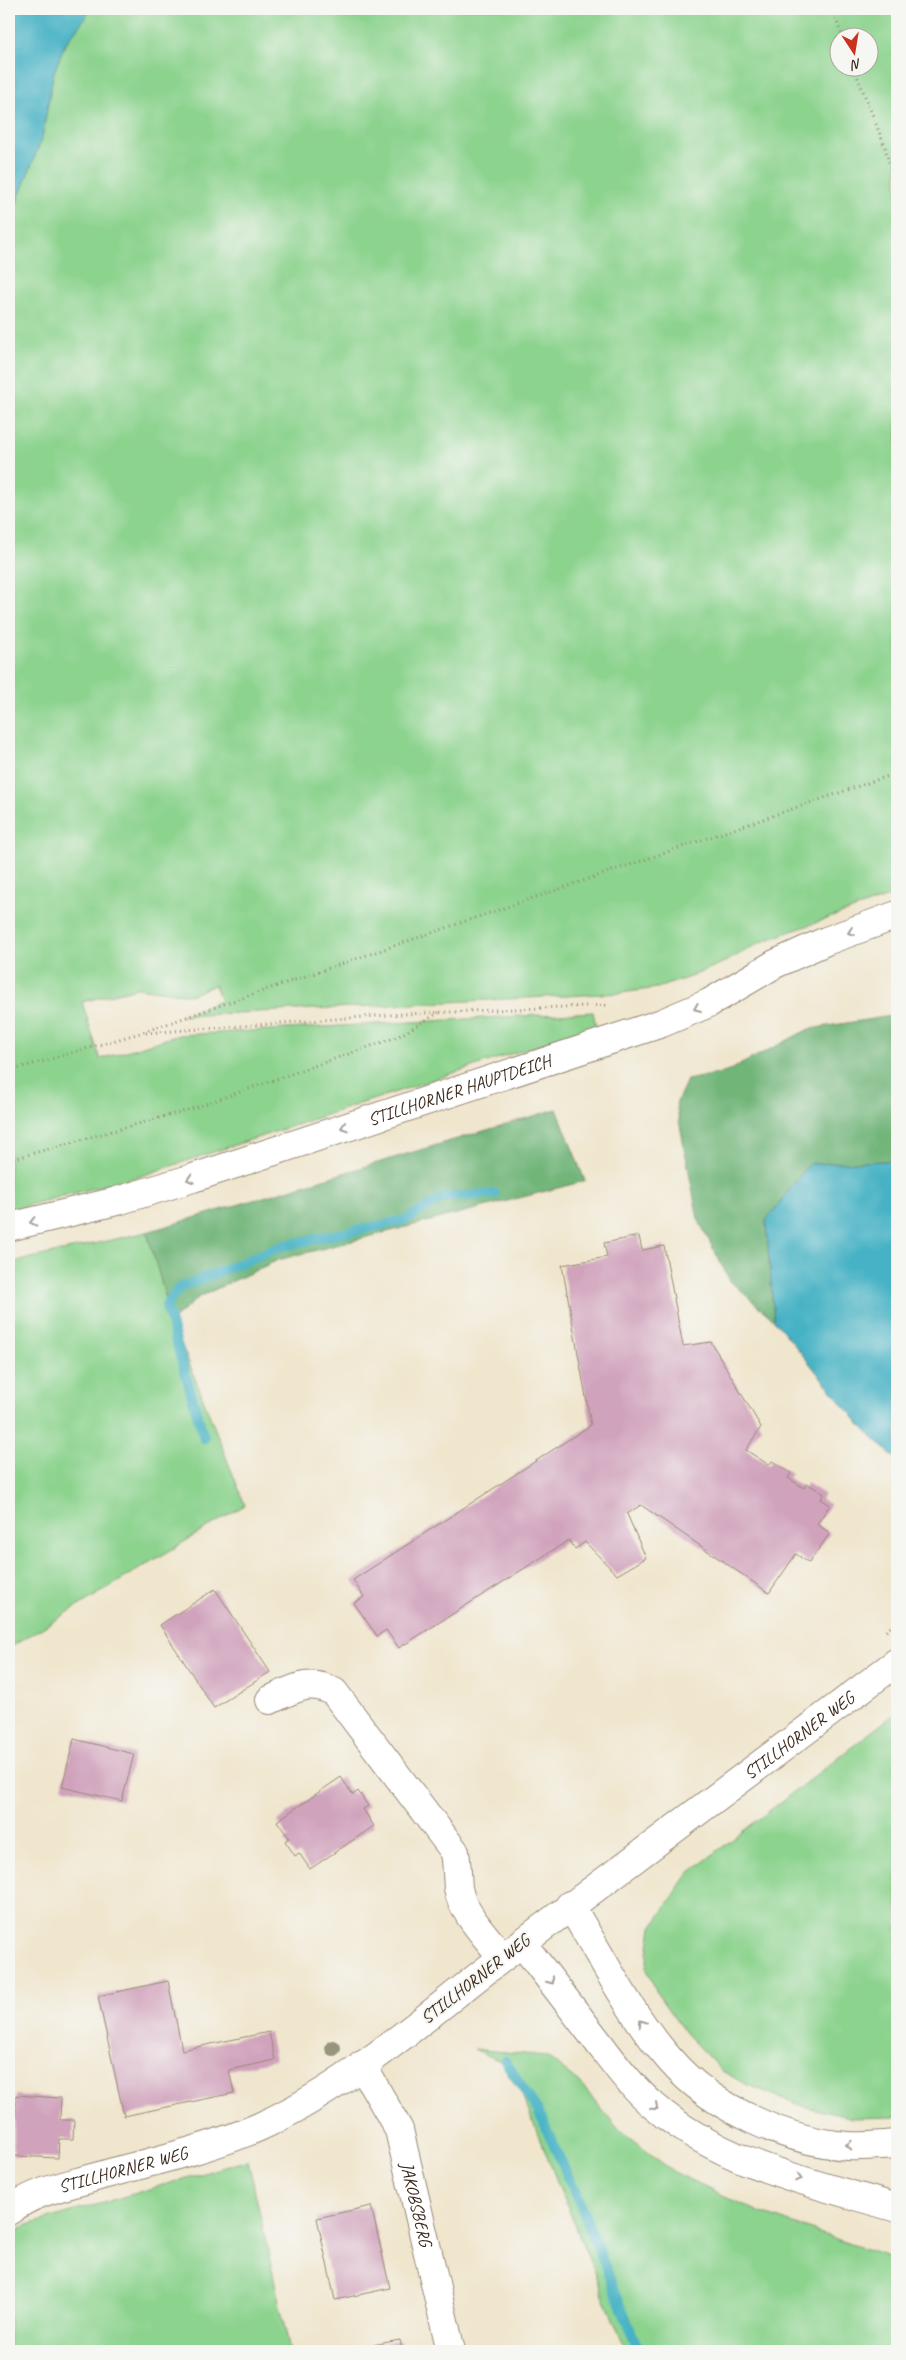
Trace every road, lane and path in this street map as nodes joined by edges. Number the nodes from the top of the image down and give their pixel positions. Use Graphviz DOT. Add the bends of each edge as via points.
graph roads {
  1 [pos="832,9"];
  2 [pos="839,28"];
  3 [pos="858,78"];
  4 [pos="897,194"];
  5 [pos="897,773"];
  6 [pos="897,915"];
  7 [pos="617,1005"];
  8 [pos="440,1012"];
  9 [pos="140,1033"];
  10 [pos="9,1071"];
  11 [pos="9,1160"];
  12 [pos="9,1227"];
  13 [pos="897,1662"];
  14 [pos="270,1700"];
  15 [pos="570,1905"];
  16 [pos="512,1950"];
  17 [pos="362,2065"];
  18 [pos="897,2144"];
  19 [pos="897,2208"];
  20 [pos="9,2211"];
  21 [pos="451,2351"];
  1 -- 2 [label="path"];
  3 -- 4 [label="path" via="885,147"];
  5 -- 9 [label="path"];
  6 -- 12 [label="main road, STILLHORNER HAUPTDEICH, one-way" via="775,964 709,1003 662,1023 193,1178 117,1201"];
  7 -- 8 [label="path"];
  8 -- 9 [label="path"];
  8 -- 11 [label="path" via="397,1037 191,1109"];
  9 -- 10 [label="path"];
  13 -- 15 [label="main road, STILLHORNER WEG"];
  14 -- 16 [label="main road" via="298,1687 321,1685 334,1692 455,1852 458,1888 465,1906"];
  15 -- 16 [label="main road, STILLHORNER WEG"];
  18 -- 15 [label="main road, one-way" via="848,2146 800,2138 735,2111 702,2089 672,2062 642,2023"];
  16 -- 17 [label="main road, STILLHORNER WEG"];
  16 -- 19 [label="main road, one-way" via="624,2076 654,2106 685,2130 762,2167"];
  17 -- 20 [label="main road, STILLHORNER WEG" via="326,2091 258,2127 197,2148 48,2190 18,2203"];
  17 -- 21 [label="main road, JAKOBSBERG" via="399,2130"];
}
